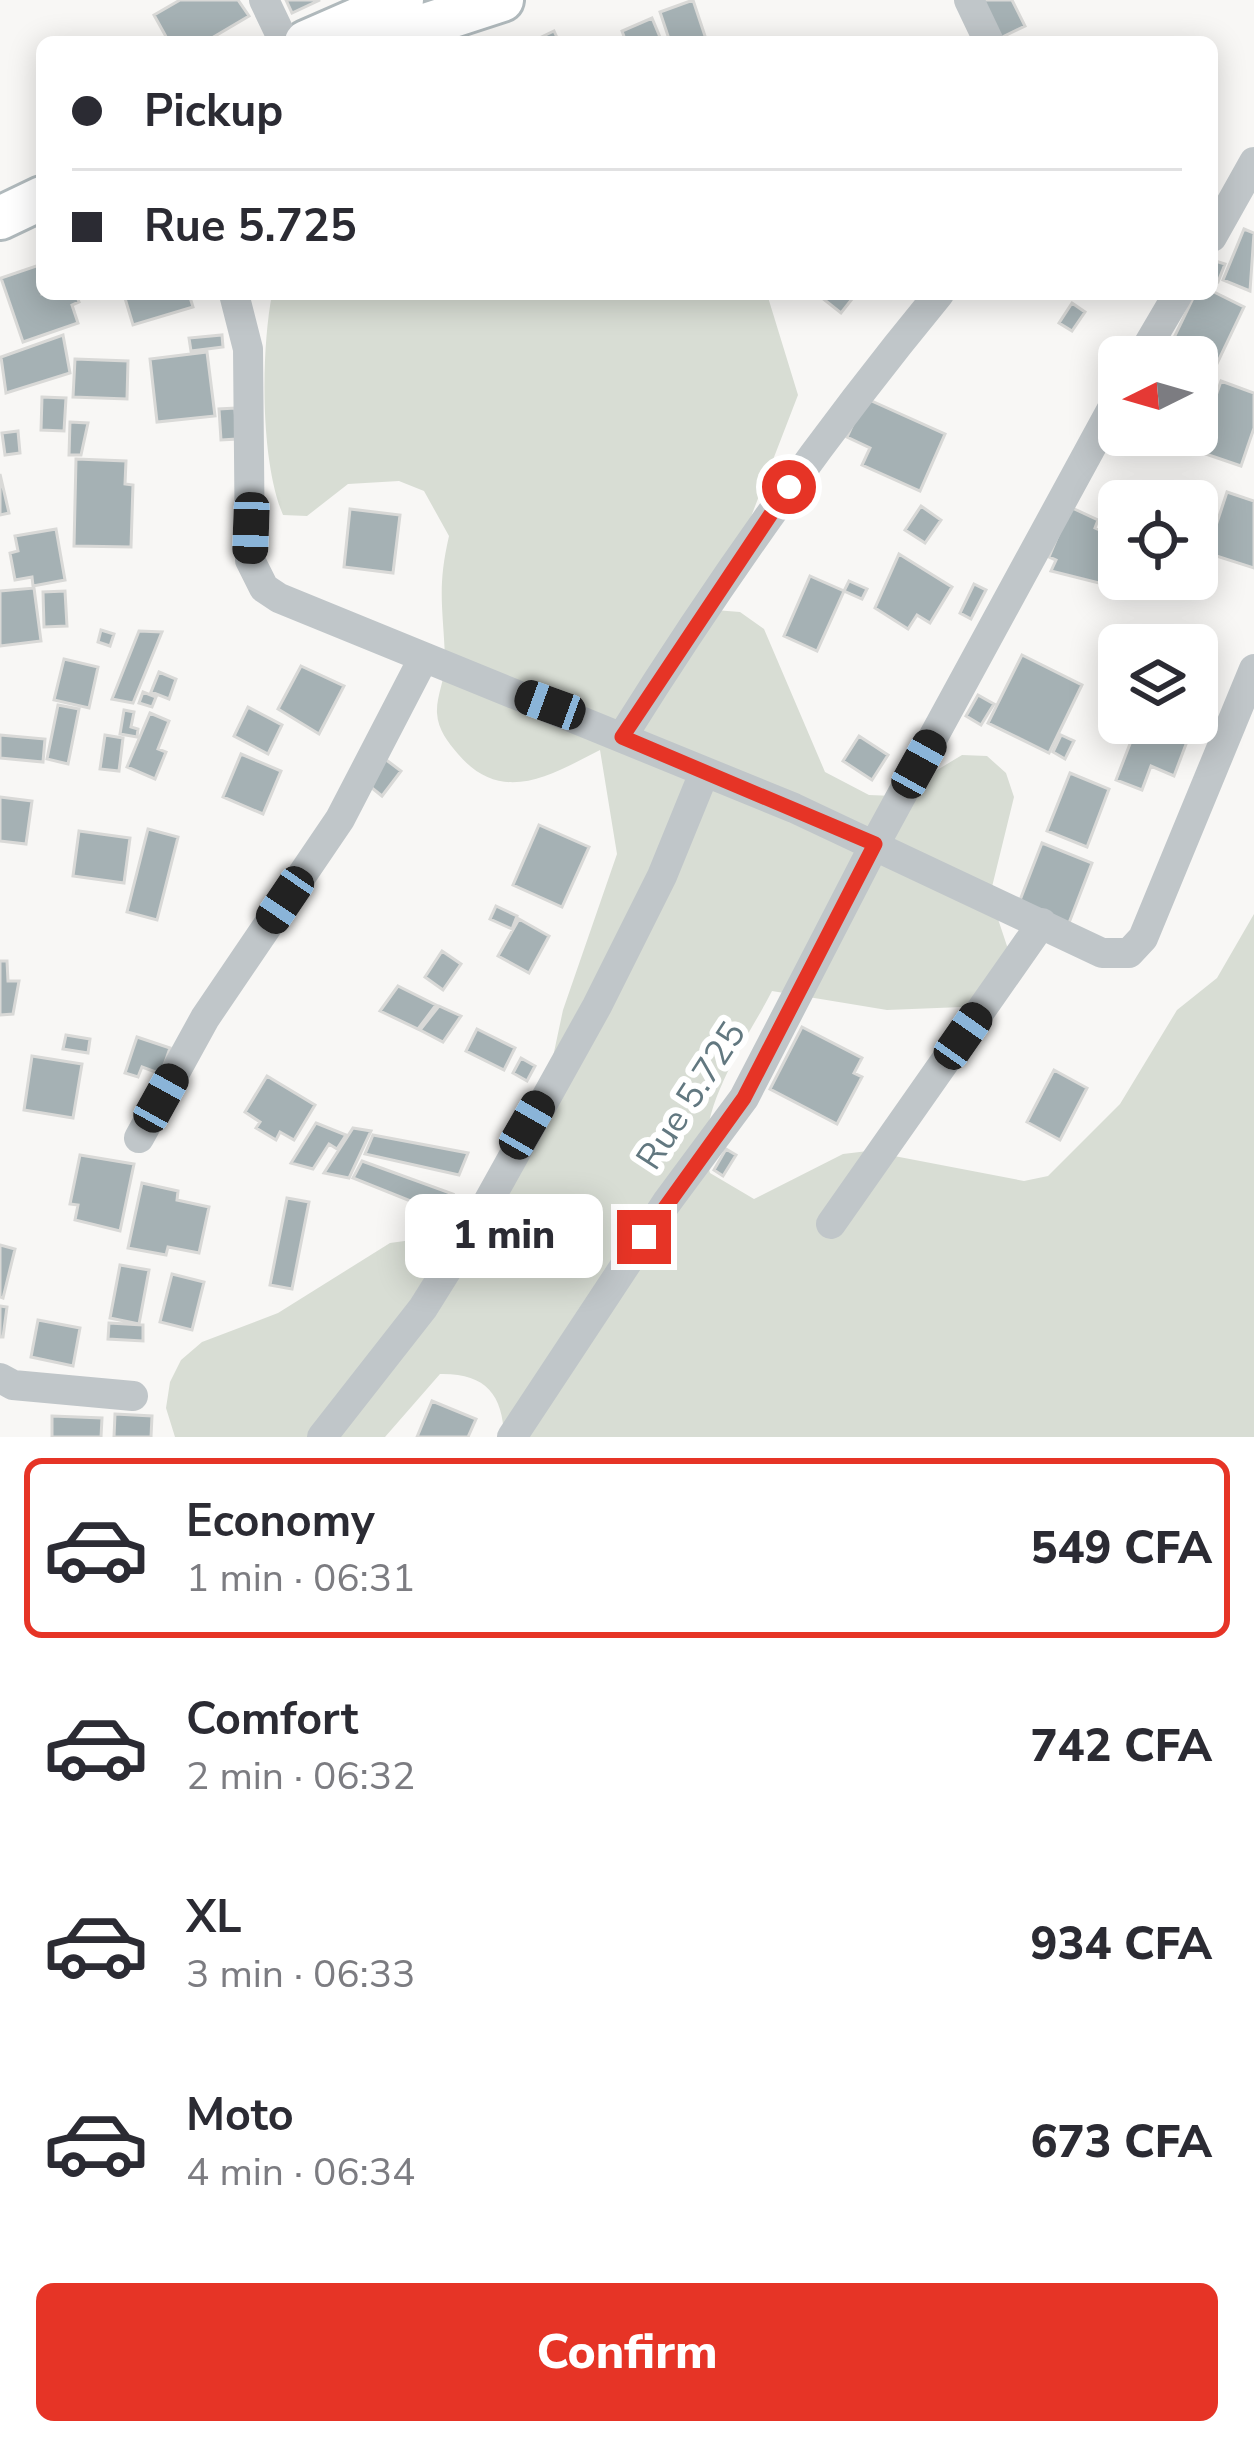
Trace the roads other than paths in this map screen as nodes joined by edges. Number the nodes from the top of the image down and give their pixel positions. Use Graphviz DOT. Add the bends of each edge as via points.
graph roads {
  1 [pos="264,0"];
  2 [pos="403,0"];
  3 [pos="502,0"];
  4 [pos="969,0"];
  5 [pos="281,36"];
  6 [pos="320,36"];
  7 [pos="391,36"];
  8 [pos="986,36"];
  9 [pos="1254,162"];
  10 [pos="36,201"];
  11 [pos="0,218"];
  12 [pos="1218,226"];
  13 [pos="36,231"];
  14 [pos="0,248"];
  15 [pos="236,300"];
  16 [pos="934,300"];
  17 [pos="1174,300"];
  18 [pos="1153,336"];
  19 [pos="1098,435"];
  20 [pos="423,659"];
  21 [pos="1254,669"];
  22 [pos="622,737"];
  23 [pos="704,773"];
  24 [pos="875,844"];
  25 [pos="1042,923"];
  26 [pos="139,1138"];
  27 [pos="831,1224"];
  28 [pos="0,1378"];
  29 [pos="133,1396"];
  30 [pos="322,1437"];
  31 [pos="512,1437"];
  1 -- 5 [label="street"];
  2 -- 6 [label="street"];
  3 -- 7 [label="street"];
  4 -- 8 [label="street"];
  9 -- 12 [label="street"];
  10 -- 11 [label="street"];
  13 -- 14 [label="street"];
  15 -- 20 [label="street" via="248,349 250,560 257,577 279,598"];
  16 -- 22 [label="street" via="848,403"];
  17 -- 18 [label="street"];
  19 -- 24 [label="street, Rue 5.725"];
  20 -- 22 [label="street"];
  20 -- 26 [label="street" via="340,819 206,1018"];
  21 -- 25 [label="street" via="1137,947 1102,952"];
  22 -- 23 [label="street"];
  23 -- 24 [label="street"];
  23 -- 30 [label="street" via="597,1006 478,1220 423,1308"];
  24 -- 25 [label="street"];
  24 -- 31 [label="street, Rue 5.725" via="744,1098"];
  25 -- 27 [label="street"];
  28 -- 29 [label="street"];
}
